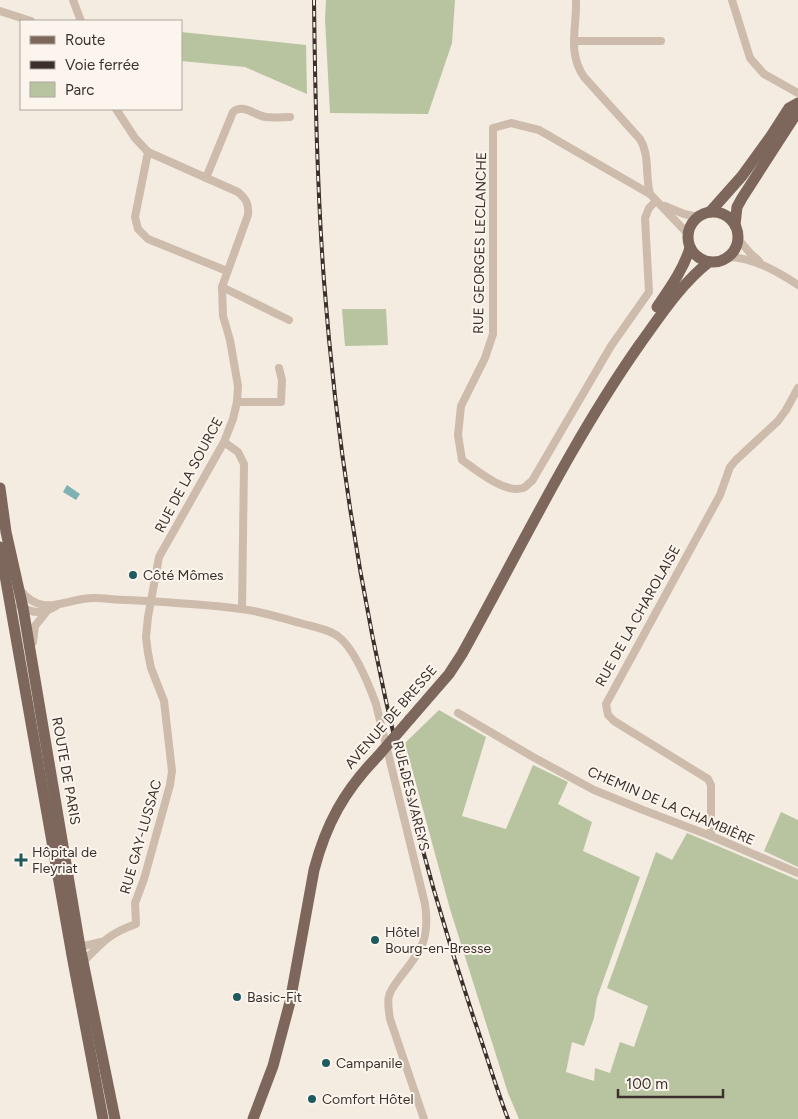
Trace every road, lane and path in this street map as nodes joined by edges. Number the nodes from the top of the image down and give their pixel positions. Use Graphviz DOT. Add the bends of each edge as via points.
graph roads {
  1 [pos="73,0"];
  2 [pos="576,0"];
  3 [pos="732,0"];
  4 [pos="0,11"];
  5 [pos="28,20"];
  6 [pos="81,20"];
  7 [pos="661,40"];
  8 [pos="574,41"];
  9 [pos="798,93"];
  10 [pos="798,103"];
  11 [pos="117,110"];
  12 [pos="798,111"];
  13 [pos="290,117"];
  14 [pos="148,152"];
  15 [pos="206,178"];
  16 [pos="650,194"];
  17 [pos="656,201"];
  18 [pos="710,212"];
  19 [pos="698,217"];
  20 [pos="735,225"];
  21 [pos="688,234"];
  22 [pos="738,239"];
  23 [pos="690,248"];
  24 [pos="729,257"];
  25 [pos="708,262"];
  26 [pos="767,267"];
  27 [pos="227,271"];
  28 [pos="798,284"];
  29 [pos="222,288"];
  30 [pos="289,320"];
  31 [pos="626,364"];
  32 [pos="279,368"];
  33 [pos="798,388"];
  34 [pos="237,402"];
  35 [pos="224,442"];
  36 [pos="0,489"];
  37 [pos="0,515"];
  38 [pos="6,532"];
  39 [pos="0,547"];
  40 [pos="12,586"];
  41 [pos="151,601"];
  42 [pos="59,604"];
  43 [pos="39,605"];
  44 [pos="23,608"];
  45 [pos="242,609"];
  46 [pos="47,612"];
  47 [pos="13,620"];
  48 [pos="34,674"];
  49 [pos="458,713"];
  50 [pos="711,836"];
  51 [pos="798,874"];
  52 [pos="101,942"];
  53 [pos="80,947"];
  54 [pos="83,962"];
  55 [pos="273,1066"];
  56 [pos="103,1119"];
  57 [pos="115,1119"];
  58 [pos="252,1119"];
  59 [pos="259,1119"];
  60 [pos="424,1119"];
  1 -- 6 [label="street"];
  2 -- 8 [label="street"];
  3 -- 9 [label="street" via="750,58 764,74"];
  4 -- 5 [label="street"];
  7 -- 8 [label="street"];
  8 -- 16 [label="street" via="578,68 644,146"];
  10 -- 18 [label="main road" via="789,108 742,176"];
  11 -- 14 [label="street, RUE DE LA SOURCE"];
  12 -- 20 [label="main road" via="737,207"];
  13 -- 15 [label="street" via="264,117 242,108 236,109"];
  14 -- 15 [label="street, RUE DE LA SOURCE"];
  14 -- 27 [label="street" via="135,217 138,230 148,239"];
  15 -- 27 [label="street, RUE DE LA SOURCE" via="238,192 249,205"];
  16 -- 17 [label="street"];
  16 -- 17 [label="street, RUE GEORGES LECLANCHE" via="539,130 511,123 494,128 494,334 461,406 458,435 462,460 478,472 502,486 517,489 524,488 532,480 611,346 649,292 645,218"];
  17 -- 19 [label="street"];
  17 -- 21 [label="street"];
  18 -- 19 [label="main road"];
  18 -- 20 [label="main road" via="725,215"];
  19 -- 21 [label="main road"];
  20 -- 22 [label="main road"];
  21 -- 23 [label="main road"];
  22 -- 24 [label="main road"];
  22 -- 26 [label="street"];
  23 -- 25 [label="main road" via="701,260"];
  23 -- 31 [label="main road, AVENUE DE BRESSE" via="677,278 653,312"];
  24 -- 25 [label="main road"];
  24 -- 26 [label="street"];
  25 -- 31 [label="main road, AVENUE DE BRESSE" via="667,305"];
  26 -- 28 [label="street"];
  27 -- 29 [label="street, RUE DE LA SOURCE"];
  29 -- 30 [label="street"];
  29 -- 34 [label="street, RUE DE LA SOURCE" via="223,316 238,386"];
  31 -- 55 [label="main road, AVENUE DE BRESSE, bridge" via="579,438 449,674 343,798 314,870 290,1002"];
  32 -- 34 [label="street" via="281,402"];
  33 -- 50 [label="street, RUE DE LA CHAROLAISE" via="778,421 730,468 720,495 606,704 608,715 614,721 708,780 711,785"];
  34 -- 35 [label="street, RUE DE LA SOURCE"];
  35 -- 41 [label="street, RUE DE LA SOURCE" via="159,558"];
  35 -- 45 [label="street" via="238,452 244,464"];
  36 -- 38 [label="main road, ROUTE DE PARIS"];
  37 -- 38 [label="street"];
  38 -- 40 [label="main road, ROUTE DE PARIS"];
  39 -- 40 [label="main road, ROUTE DE PARIS"];
  40 -- 43 [label="street"];
  40 -- 44 [label="main road, ROUTE DE PARIS"];
  40 -- 47 [label="main road, ROUTE DE PARIS"];
  41 -- 42 [label="street, RUE DES VAREYS" via="83,598"];
  41 -- 45 [label="street, RUE DES VAREYS"];
  41 -- 52 [label="street, RUE GAY-LUSSAC" via="146,637 151,668 164,701 172,771 170,785 135,903 136,924"];
  42 -- 43 [label="street, RUE DES VAREYS"];
  42 -- 46 [label="street, RUE DES VAREYS"];
  43 -- 44 [label="street, RUE DES VAREYS"];
  44 -- 46 [label="street"];
  44 -- 47 [label="street"];
  44 -- 48 [label="main road, ROUTE DE PARIS"];
  45 -- 60 [label="street, RUE DES VAREYS" via="334,634 348,646 376,704 428,922 422,946 390,991 388,1004 390,1019"];
  46 -- 48 [label="street, RUE DES VAREYS" via="33,629"];
  47 -- 56 [label="main road, ROUTE DE PARIS"];
  48 -- 53 [label="main road, ROUTE DE PARIS"];
  49 -- 50 [label="street, CHEMIN DE LA CHAMBIÈRE" via="594,790"];
  50 -- 51 [label="street, CHEMIN DE LA CHAMBIÈRE"];
  52 -- 53 [label="street, RUE GAY-LUSSAC"];
  52 -- 54 [label="street, RUE GAY-LUSSAC"];
  53 -- 54 [label="main road, ROUTE DE PARIS"];
  54 -- 57 [label="main road, ROUTE DE PARIS"];
  55 -- 58 [label="main road, AVENUE DE BRESSE"];
  55 -- 59 [label="street"];
}
